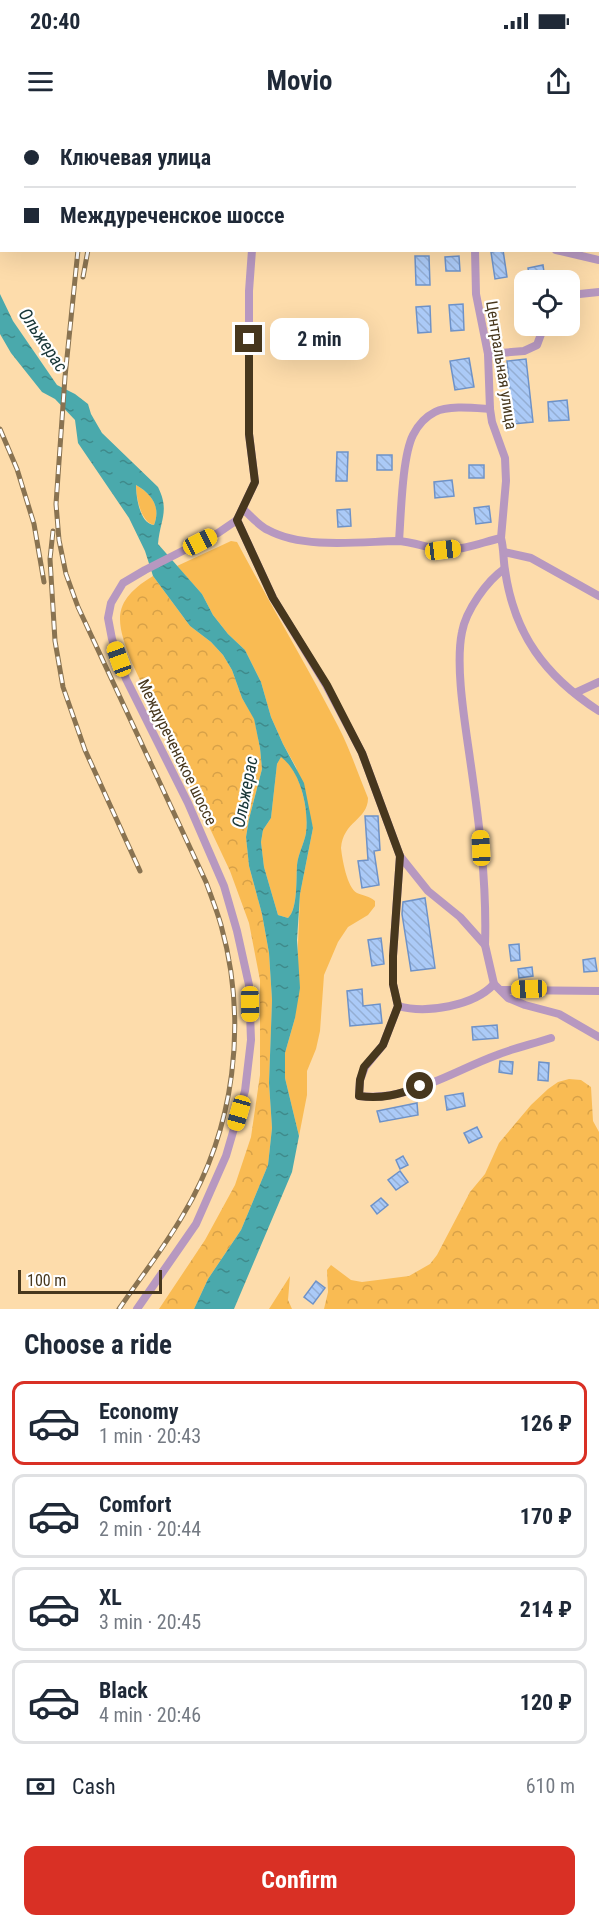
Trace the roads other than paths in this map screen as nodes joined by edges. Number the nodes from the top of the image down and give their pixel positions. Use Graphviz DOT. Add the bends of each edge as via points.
graph roads {
  1 [pos="252,252"];
  2 [pos="475,252"];
  3 [pos="565,252"];
  4 [pos="599,260"];
  5 [pos="599,292"];
  6 [pos="580,294"];
  7 [pos="540,336"];
  8 [pos="488,354"];
  9 [pos="490,409"];
  10 [pos="243,509"];
  11 [pos="237,520"];
  12 [pos="501,538"];
  13 [pos="399,541"];
  14 [pos="504,552"];
  15 [pos="504,569"];
  16 [pos="599,596"];
  17 [pos="599,682"];
  18 [pos="575,693"];
  19 [pos="599,711"];
  20 [pos="400,856"];
  21 [pos="485,945"];
  22 [pos="497,987"];
  23 [pos="599,991"];
  24 [pos="398,1006"];
  25 [pos="599,1037"];
  26 [pos="550,1038"];
  27 [pos="137,1309"];
  1 -- 10 [label="street, Междуреченское шоссе" via="249,434 255,482"];
  2 -- 8 [label="street, Центральная улица" via="476,294"];
  3 -- 4 [label="street"];
  5 -- 6 [label="street"];
  7 -- 8 [label="street" via="537,345 524,351"];
  8 -- 9 [label="street, Центральная улица"];
  9 -- 12 [label="street, Центральная улица" via="505,458"];
  9 -- 13 [label="street" via="437,411 422,421 408,452"];
  10 -- 11 [label="street, Междуреченское шоссе"];
  10 -- 13 [label="street" via="267,530 286,537 342,544"];
  11 -- 20 [label="street" via="273,598 327,685 362,753"];
  11 -- 27 [label="street, Междуреченское шоссе" via="123,583 111,603 108,618 130,688 188,803 224,886 249,985 251,1040 245,1091 226,1156 196,1224"];
  12 -- 13 [label="street" via="443,550"];
  12 -- 14 [label="street, Центральная улица"];
  14 -- 15 [label="street, Центральная улица"];
  14 -- 16 [label="street" via="531,558"];
  15 -- 18 [label="street, Центральная улица" via="518,619 532,650"];
  15 -- 21 [label="street" via="492,578 468,611 459,650 480,830"];
  17 -- 18 [label="street"];
  18 -- 19 [label="street, Центральная улица"];
  20 -- 21 [label="street" via="428,891 460,917"];
  20 -- 24 [label="street" via="393,966"];
  21 -- 22 [label="street"];
  22 -- 23 [label="street"];
  22 -- 24 [label="street" via="442,1008"];
  22 -- 25 [label="street" via="508,998 559,1014"];
  24 -- 26 [label="street" via="383,1045 364,1067 359,1096 377,1098 403,1093"];
}
